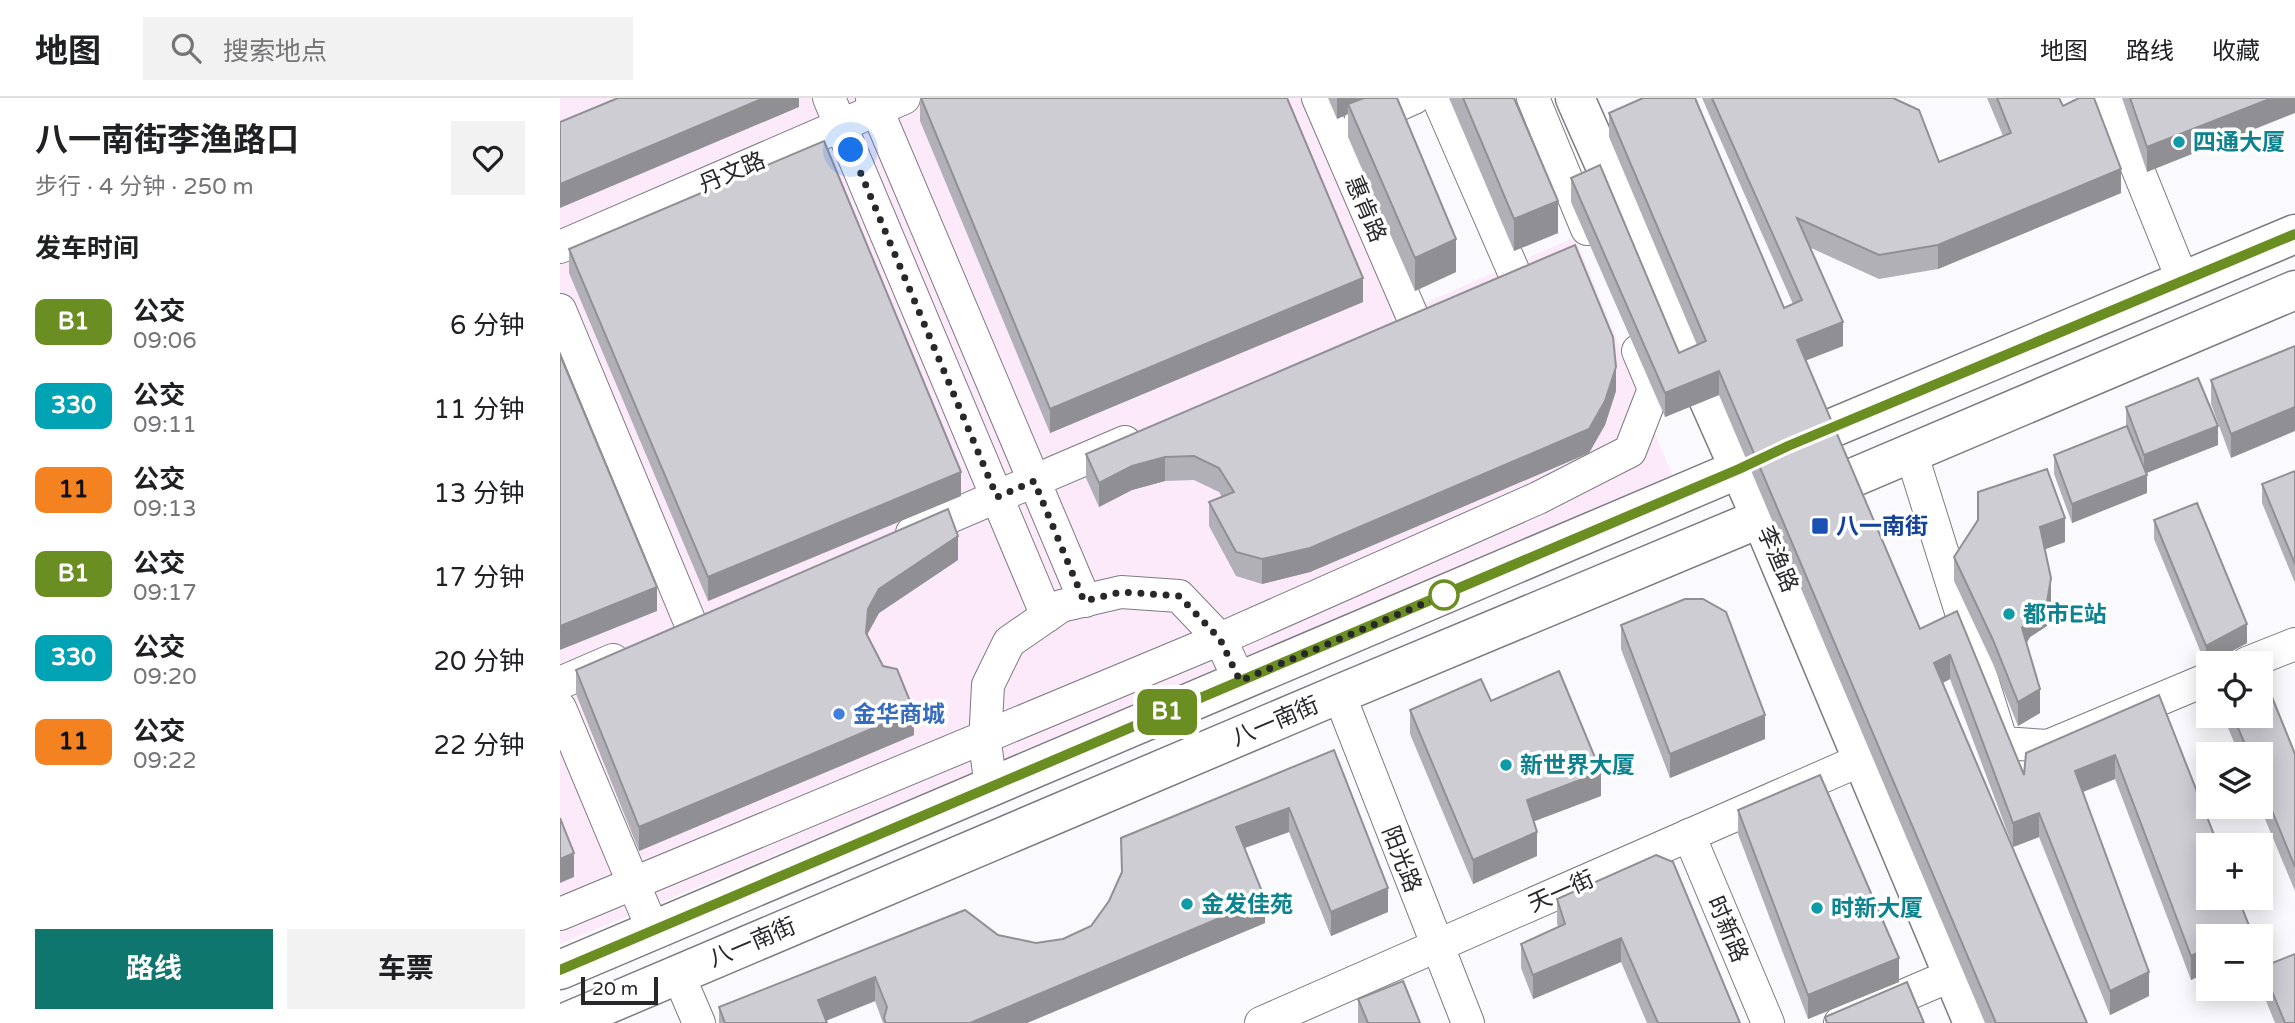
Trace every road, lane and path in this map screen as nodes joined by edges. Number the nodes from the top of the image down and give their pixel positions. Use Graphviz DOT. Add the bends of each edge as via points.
graph roads {
  1 [pos="1318,98"];
  2 [pos="1414,98"];
  3 [pos="1438,98"];
  4 [pos="1533,98"];
  5 [pos="1575,98"];
  6 [pos="2109,98"];
  7 [pos="884,102"];
  8 [pos="835,112"];
  9 [pos="1334,134"];
  10 [pos="1633,228"];
  11 [pos="2295,234"];
  12 [pos="560,247"];
  13 [pos="1515,278"];
  14 [pos="2183,281"];
  15 [pos="2295,290"];
  16 [pos="560,310"];
  17 [pos="1414,320"];
  18 [pos="1629,329"];
  19 [pos="1148,432"];
  20 [pos="1783,433"];
  21 [pos="1912,452"];
  22 [pos="1739,469"];
  23 [pos="1034,481"];
  24 [pos="1812,495"];
  25 [pos="997,497"];
  26 [pos="1761,519"];
  27 [pos="1828,532"];
  28 [pos="883,545"];
  29 [pos="1084,601"];
  30 [pos="1047,616"];
  31 [pos="1220,639"];
  32 [pos="2295,643"];
  33 [pos="2273,652"];
  34 [pos="1240,681"];
  35 [pos="560,683"];
  36 [pos="2196,684"];
  37 [pos="1339,694"];
  38 [pos="560,708"];
  39 [pos="986,736"];
  40 [pos="1863,759"];
  41 [pos="991,787"];
  42 [pos="1689,835"];
  43 [pos="633,883"];
  44 [pos="560,914"];
  45 [pos="653,930"];
  46 [pos="1436,945"];
  47 [pos="560,970"];
  48 [pos="678,974"];
  49 [pos="1952,975"];
  50 [pos="564,1023"];
  51 [pos="699,1023"];
  52 [pos="1261,1023"];
  53 [pos="1468,1023"];
  54 [pos="1768,1023"];
  55 [pos="1840,1023"];
  56 [pos="1973,1023"];
  1 -- 9 [label="street, 惠肯路"];
  2 -- 9 [label="street"];
  3 -- 13 [label="street"];
  4 -- 10 [label="street" via="1588,252"];
  5 -- 10 [label="main road, 李渔路"];
  6 -- 14 [label="street"];
  7 -- 8 [label="street, 丹文路"];
  7 -- 23 [label="street"];
  8 -- 12 [label="street, 丹文路"];
  8 -- 25 [label="street"];
  9 -- 17 [label="street, 惠肯路"];
  10 -- 22 [label="main road, 李渔路"];
  11 -- 14 [label="main road"];
  14 -- 20 [label="main road"];
  15 -- 21 [label="main road, 八一南街"];
  16 -- 35 [label="street" via="680,632"];
  18 -- 31 [label="street" via="1654,389 1630,451 1538,498"];
  19 -- 23 [label="street"];
  20 -- 22 [label="main road"];
  20 -- 24 [label="main road"];
  21 -- 24 [label="main road, 八一南街"];
  21 -- 36 [label="street" via="2002,743 2049,746"];
  22 -- 26 [label="main road, 李渔路"];
  22 -- 34 [label="main road"];
  23 -- 25 [label="street"];
  23 -- 29 [label="street"];
  24 -- 26 [label="main road, 八一南街"];
  24 -- 27 [label="main road"];
  25 -- 28 [label="street"];
  25 -- 30 [label="street"];
  26 -- 37 [label="main road, 八一南街"];
  26 -- 40 [label="main road, 李渔路"];
  29 -- 30 [label="street" via="1061,606"];
  29 -- 31 [label="street" via="1121,592 1179,596"];
  30 -- 39 [label="street" via="1009,642 988,685"];
  31 -- 34 [label="street"];
  31 -- 39 [label="street"];
  32 -- 33 [label="street"];
  34 -- 41 [label="main road"];
  37 -- 46 [label="street, 阳光路"];
  37 -- 48 [label="main road, 八一南街"];
  38 -- 43 [label="street"];
  39 -- 41 [label="street"];
  39 -- 43 [label="street"];
  40 -- 42 [label="street, 天一街"];
  40 -- 49 [label="main road, 李渔路"];
  41 -- 45 [label="main road"];
  42 -- 46 [label="street, 天一街"];
  42 -- 54 [label="street, 时新路"];
  43 -- 44 [label="street"];
  43 -- 45 [label="street"];
  45 -- 47 [label="main road"];
  46 -- 52 [label="street, 天一街"];
  46 -- 53 [label="street, 阳光路"];
  48 -- 50 [label="main road, 八一南街"];
  48 -- 51 [label="street"];
  49 -- 55 [label="street"];
  49 -- 56 [label="main road, 李渔路"];
}
